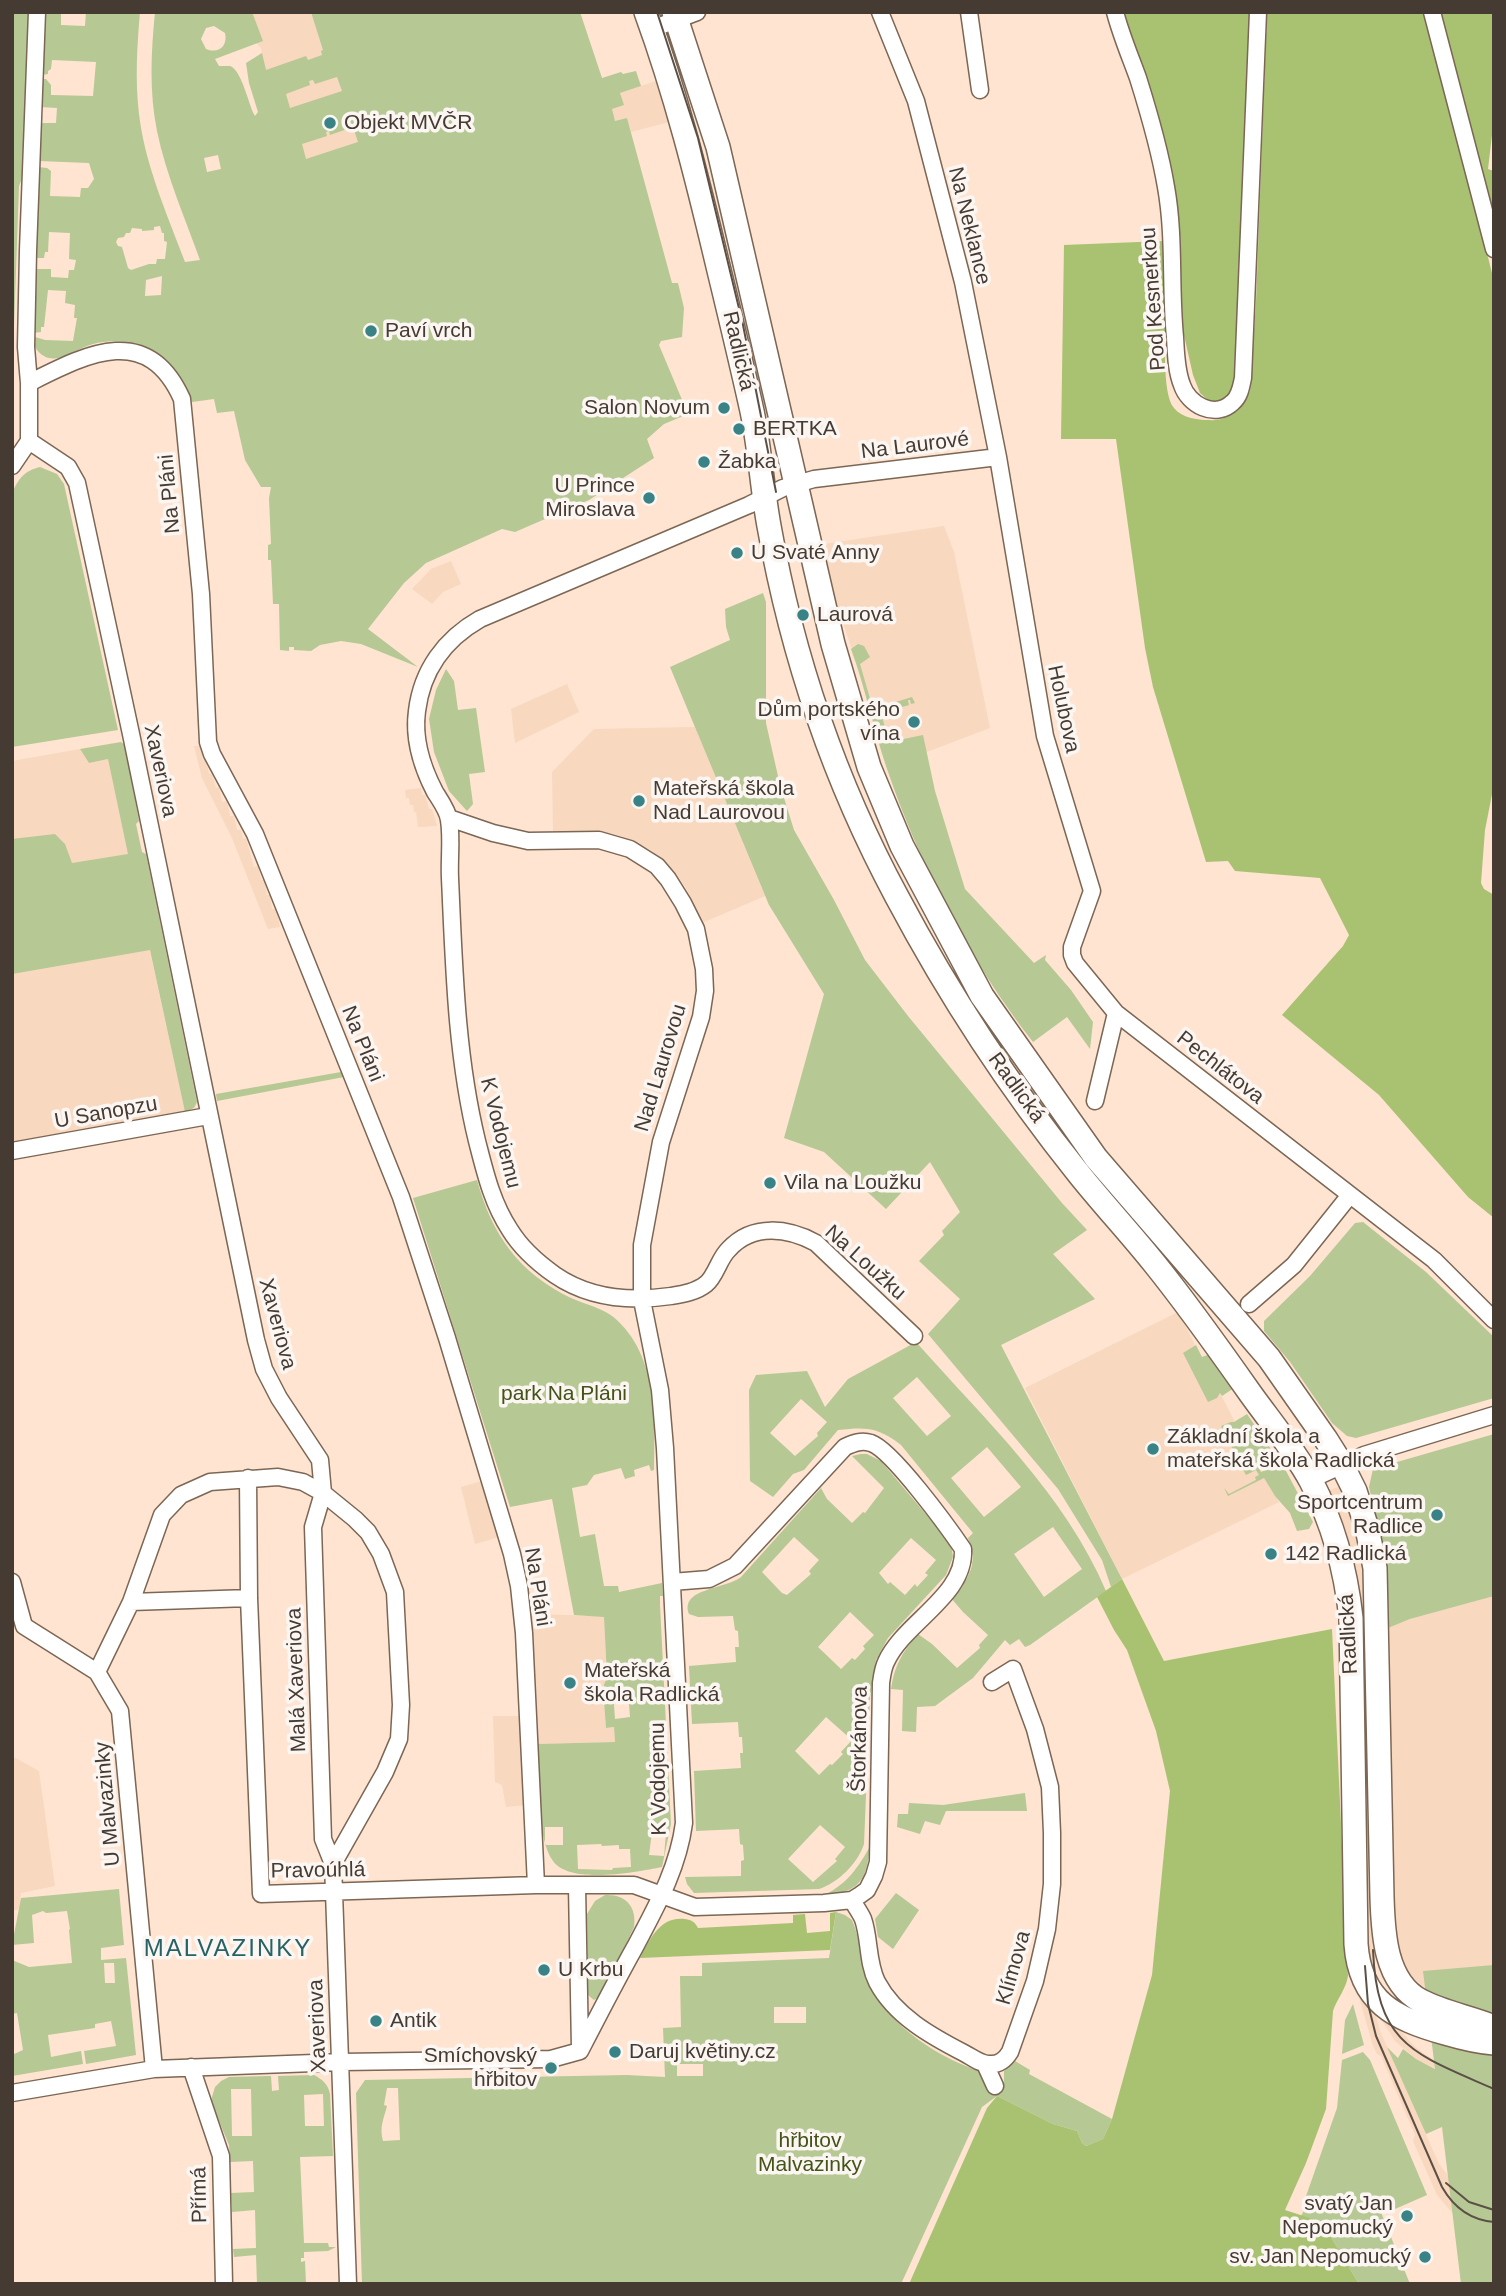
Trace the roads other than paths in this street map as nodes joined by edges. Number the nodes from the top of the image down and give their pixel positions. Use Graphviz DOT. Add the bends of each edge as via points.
graph roads {
  1 [pos="37,12"];
  2 [pos="880,12"];
  3 [pos="969,12"];
  4 [pos="1115,12"];
  5 [pos="1258,12"];
  6 [pos="1432,12"];
  7 [pos="682,15"];
  8 [pos="649,21"];
  9 [pos="980,90"];
  10 [pos="1494,249"];
  11 [pos="29,383"];
  12 [pos="29,442"];
  13 [pos="998,457"];
  14 [pos="12,466"];
  15 [pos="794,484"];
  16 [pos="765,497"];
  17 [pos="449,818"];
  18 [pos="1075,963"];
  19 [pos="1116,1013"];
  20 [pos="1095,1101"];
  21 [pos="208,1116"];
  22 [pos="12,1151"];
  23 [pos="1350,1195"];
  24 [pos="642,1300"];
  25 [pos="1249,1304"];
  26 [pos="1494,1320"];
  27 [pos="914,1336"];
  28 [pos="1494,1415"];
  29 [pos="1342,1465"];
  30 [pos="248,1478"];
  31 [pos="1310,1480"];
  32 [pos="323,1493"];
  33 [pos="12,1582"];
  34 [pos="673,1582"];
  35 [pos="250,1598"];
  36 [pos="131,1602"];
  37 [pos="97,1672"];
  38 [pos="992,1682"];
  39 [pos="333,1864"];
  40 [pos="536,1885"];
  41 [pos="577,1886"];
  42 [pos="334,1893"];
  43 [pos="662,1894"];
  44 [pos="852,1900"];
  45 [pos="1494,2027"];
  46 [pos="1494,2043"];
  47 [pos="580,2051"];
  48 [pos="341,2063"];
  49 [pos="985,2064"];
  50 [pos="191,2067"];
  51 [pos="154,2070"];
  52 [pos="995,2086"];
  53 [pos="12,2094"];
  54 [pos="224,2284"];
  55 [pos="348,2284"];
  1 -- 11 [label="street" via="26,347"];
  2 -- 13 [label="street, Na Neklance" via="916,101 963,282"];
  3 -- 9 [label="street"];
  4 -- 5 [label="street, Pod Kesnerkou" via="1139,80 1166,188 1178,369 1188,398 1211,409 1232,403 1243,378"];
  6 -- 10 [label="street"];
  7 -- 8 [label="street"];
  7 -- 15 [label="main road, Radlická" via="718,147"];
  8 -- 16 [label="main road, Radlická" via="686,135 752,414"];
  11 -- 12 [label="street"];
  11 -- 40 [label="street, Na Pláni" via="90,355 134,352 159,366 181,399 201,594 208,742 255,834 401,1196 512,1553 524,1633"];
  12 -- 14 [label="street"];
  12 -- 21 [label="street, Xaveriova" via="68,467 77,483"];
  13 -- 15 [label="street, Na Laurové"];
  13 -- 18 [label="street, Holubova" via="1045,736 1092,891 1072,947"];
  15 -- 16 [label="street, Na Laurové"];
  15 -- 29 [label="main road, Radlická" via="869,767 902,846 982,996 1096,1158 1269,1358"];
  16 -- 17 [label="street, K Vodojemu" via="480,618 460,631 426,674 417,709 418,750"];
  16 -- 31 [label="main road, Radlická" via="794,640 818,715 871,848 898,900 962,1012 1013,1087 1165,1277"];
  17 -- 24 [label="street, K Vodojemu" via="458,1029 488,1186 522,1246 557,1276 601,1295"];
  17 -- 24 [label="street, Nad Laurovou" via="528,841 599,840 630,849 668,879 696,929 705,991 661,1142 642,1245"];
  18 -- 19 [label="street, Pechlátova"];
  19 -- 20 [label="street"];
  19 -- 23 [label="street, Pechlátova"];
  21 -- 22 [label="street, U Sanopzu"];
  21 -- 32 [label="street, Xaveriova" via="264,1369 320,1460"];
  23 -- 25 [label="street" via="1293,1265"];
  23 -- 26 [label="street, Pechlátova" via="1434,1260"];
  24 -- 27 [label="street, Na Loužku" via="694,1291 708,1283 728,1249 743,1237 781,1230 816,1243"];
  24 -- 34 [label="street, K Vodojemu" via="660,1390"];
  28 -- 29 [label="street"];
  29 -- 31 [label="street"];
  29 -- 45 [label="main road, Radlická" via="1367,1528 1375,1568 1385,1944 1396,1974 1411,1994"];
  30 -- 32 [label="street" via="303,1482"];
  30 -- 35 [label="street, Pravoúhlá"];
  30 -- 36 [label="street" via="211,1482 181,1494 162,1515"];
  31 -- 46 [label="main road, Radlická" via="1343,1567 1351,1618 1359,1968 1379,2001 1406,2021"];
  32 -- 39 [label="street, Malá Xaveriova" via="313,1541 323,1839"];
  32 -- 39 [label="street" via="362,1525 381,1554 395,1592 401,1705 399,1739 386,1772"];
  33 -- 37 [label="street, U Malvazinky" via="24,1626"];
  34 -- 43 [label="street, K Vodojemu" via="684,1823 676,1863"];
  34 -- 44 [label="street, Štorkánova" via="709,1579 735,1566 845,1447 857,1442 886,1452 963,1549 964,1562 954,1583 885,1662 878,1862 867,1890"];
  35 -- 36 [label="street"];
  35 -- 42 [label="street, Pravoúhlá" via="261,1894"];
  36 -- 37 [label="street"];
  37 -- 51 [label="street, U Malvazinky" via="120,1712"];
  38 -- 49 [label="street, Klímova" via="1013,1669 1035,1729 1050,1787 1052,1884 1035,1981 1010,2052 1004,2060"];
  39 -- 42 [label="street, Xaveriova"];
  40 -- 41 [label="street, Pravoúhlá"];
  40 -- 42 [label="street, Pravoúhlá"];
  41 -- 43 [label="street, Pravoúhlá" via="634,1885"];
  41 -- 47 [label="street"];
  42 -- 48 [label="street, Xaveriova"];
  43 -- 44 [label="street" via="695,1907"];
  43 -- 47 [label="street, K Vodojemu"];
  44 -- 49 [label="street" via="862,1918 877,1982 893,2004 938,2040"];
  47 -- 48 [label="street" via="551,2059"];
  48 -- 50 [label="street"];
  48 -- 55 [label="street, Xaveriova"];
  49 -- 52 [label="street"];
  50 -- 51 [label="street"];
  50 -- 54 [label="street, Přímá" via="220,2156"];
  51 -- 53 [label="street"];
}
